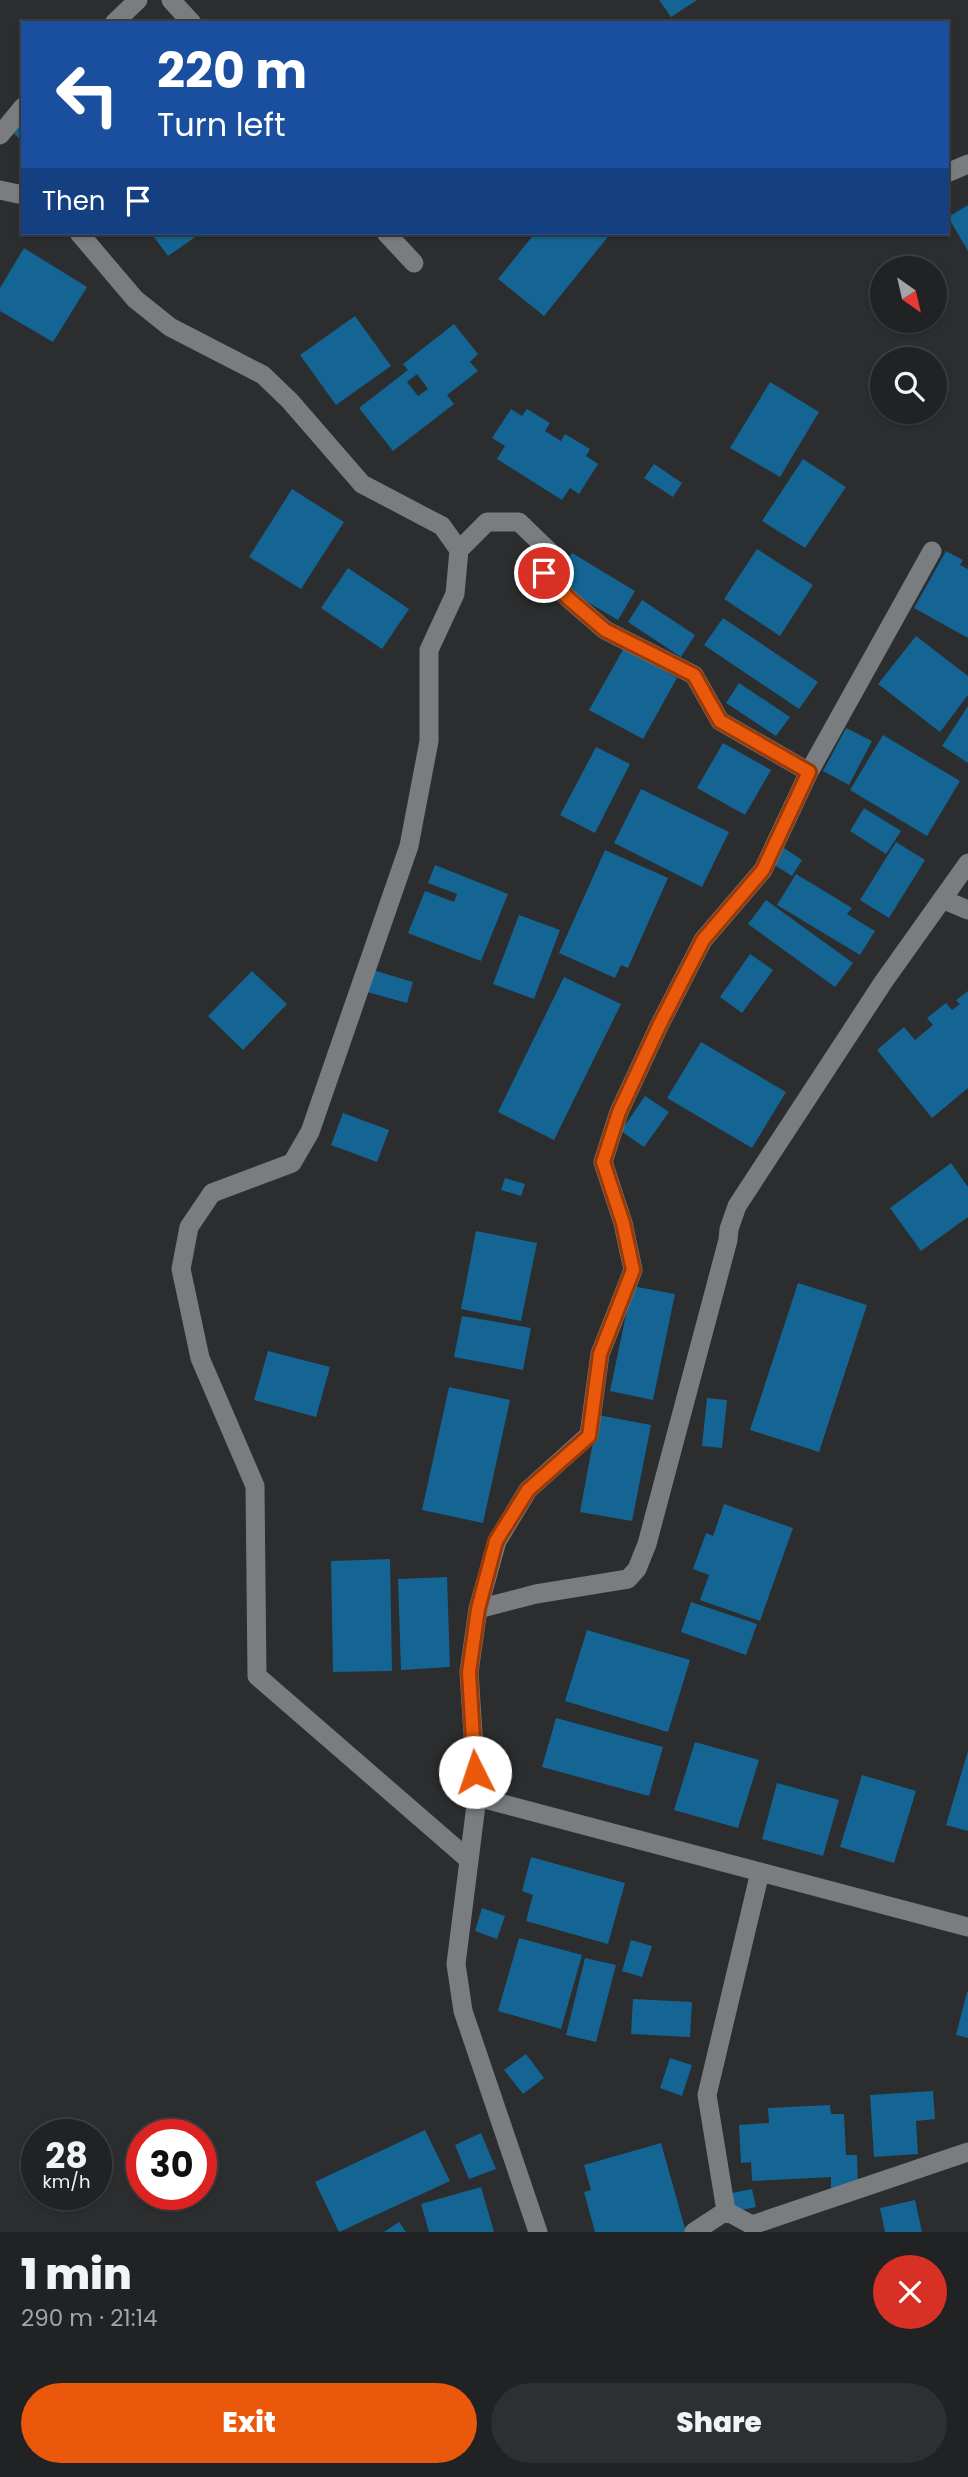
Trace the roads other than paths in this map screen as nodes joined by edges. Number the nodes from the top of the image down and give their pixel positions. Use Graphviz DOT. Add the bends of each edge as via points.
graph roads {
  1 [pos="138,0"];
  2 [pos="171,0"];
  3 [pos="116,21"];
  4 [pos="190,21"];
  5 [pos="21,109"];
  6 [pos="0,135"];
  7 [pos="968,164"];
  8 [pos="949,172"];
  9 [pos="0,190"];
  10 [pos="21,195"];
  11 [pos="81,235"];
  12 [pos="388,235"];
  13 [pos="414,263"];
  14 [pos="459,550"];
  15 [pos="932,551"];
  16 [pos="809,772"];
  17 [pos="968,863"];
  18 [pos="942,899"];
  19 [pos="968,910"];
  20 [pos="478,1609"];
  21 [pos="477,1797"];
  22 [pos="468,1859"];
  23 [pos="760,1872"];
  24 [pos="968,1927"];
  25 [pos="968,2152"];
  26 [pos="726,2211"];
  27 [pos="538,2232"];
  28 [pos="694,2232"];
  1 -- 3 [label="street"];
  2 -- 4 [label="street"];
  5 -- 6 [label="street"];
  7 -- 8 [label="street"];
  9 -- 10 [label="street"];
  11 -- 14 [label="street" via="135,299 170,327 264,375 362,484 442,526"];
  12 -- 13 [label="street"];
  14 -- 16 [label="street" via="487,523 519,522 551,553 544,573 569,599 605,630 694,675 720,721"];
  14 -- 22 [label="street" via="454,594 429,650 429,741 409,846 310,1132 292,1163 212,1193 189,1227 181,1269 200,1358 255,1486 257,1676"];
  15 -- 16 [label="street"];
  16 -- 20 [label="street" via="763,870 703,940 619,1112 603,1162 633,1270 600,1354 589,1436 528,1490 496,1541"];
  17 -- 18 [label="street"];
  18 -- 19 [label="street"];
  18 -- 20 [label="street" via="737,1206 637,1569 628,1578 613,1582"];
  20 -- 21 [label="street" via="469,1672"];
  21 -- 22 [label="street"];
  21 -- 23 [label="street"];
  22 -- 27 [label="street" via="456,1964 463,2011"];
  23 -- 24 [label="street"];
  23 -- 26 [label="street" via="707,2095"];
  25 -- 26 [label="street" via="752,2225"];
  26 -- 28 [label="street"];
}
